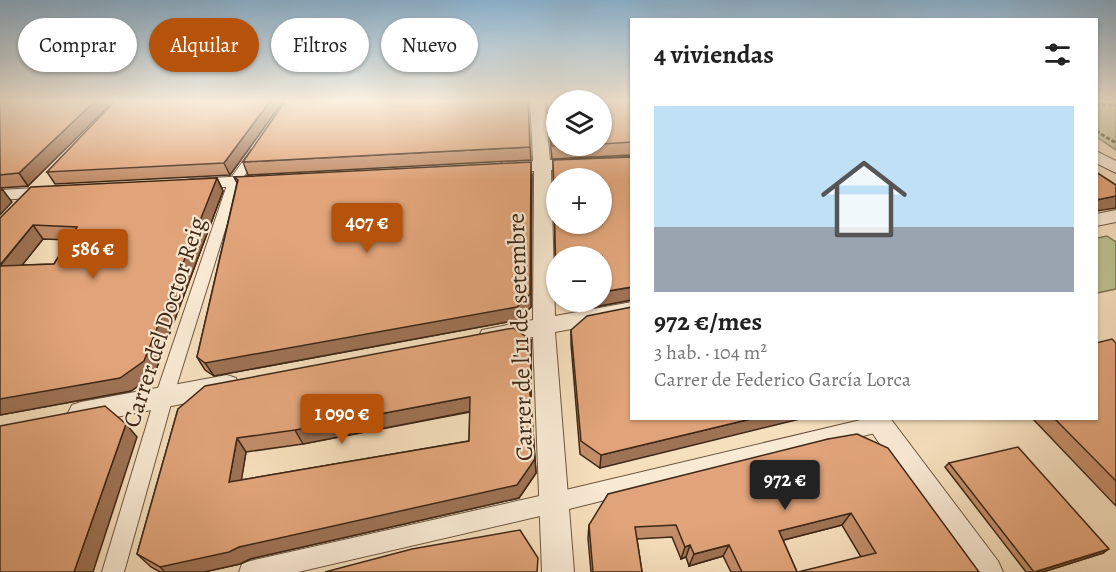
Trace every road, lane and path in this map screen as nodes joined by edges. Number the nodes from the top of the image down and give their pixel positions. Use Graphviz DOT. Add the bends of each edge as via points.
graph roads {
  1 [pos="539,127"];
  2 [pos="1098,132"];
  3 [pos="262,143"];
  4 [pos="1116,143"];
  5 [pos="1098,157"];
  6 [pos="630,162"];
  7 [pos="542,165"];
  8 [pos="483,168"];
  9 [pos="1116,168"];
  10 [pos="51,177"];
  11 [pos="282,179"];
  12 [pos="234,182"];
  13 [pos="175,185"];
  14 [pos="69,191"];
  15 [pos="34,194"];
  16 [pos="0,195"];
  17 [pos="21,207"];
  18 [pos="1116,216"];
  19 [pos="1098,220"];
  20 [pos="630,310"];
  21 [pos="546,326"];
  22 [pos="465,340"];
  23 [pos="247,381"];
  24 [pos="164,397"];
  25 [pos="59,417"];
  26 [pos="877,421"];
  27 [pos="553,503"];
  28 [pos="113,572"];
  29 [pos="250,572"];
  30 [pos="558,572"];
  31 [pos="987,572"];
  1 -- 7 [label="street, Carrer de l'11 de setembre"];
  2 -- 4 [label="path"];
  3 -- 12 [label="street, Carrer del Doctor Reig"];
  5 -- 9 [label="street"];
  6 -- 7 [label="street"];
  7 -- 8 [label="street"];
  7 -- 21 [label="street, Carrer de l'11 de setembre"];
  10 -- 15 [label="street"];
  11 -- 12 [label="street"];
  12 -- 13 [label="street"];
  12 -- 24 [label="street, Carrer del Doctor Reig"];
  14 -- 15 [label="street"];
  15 -- 16 [label="street"];
  15 -- 17 [label="street"];
  18 -- 19 [label="street"];
  20 -- 21 [label="street"];
  21 -- 22 [label="street"];
  21 -- 27 [label="street, Carrer de l'11 de setembre"];
  23 -- 24 [label="street"];
  24 -- 25 [label="street"];
  24 -- 28 [label="street, Carrer del Doctor Reig"];
  26 -- 27 [label="street"];
  26 -- 31 [label="street"];
  27 -- 29 [label="street"];
  27 -- 30 [label="street, Carrer de l'11 de setembre"];
}
